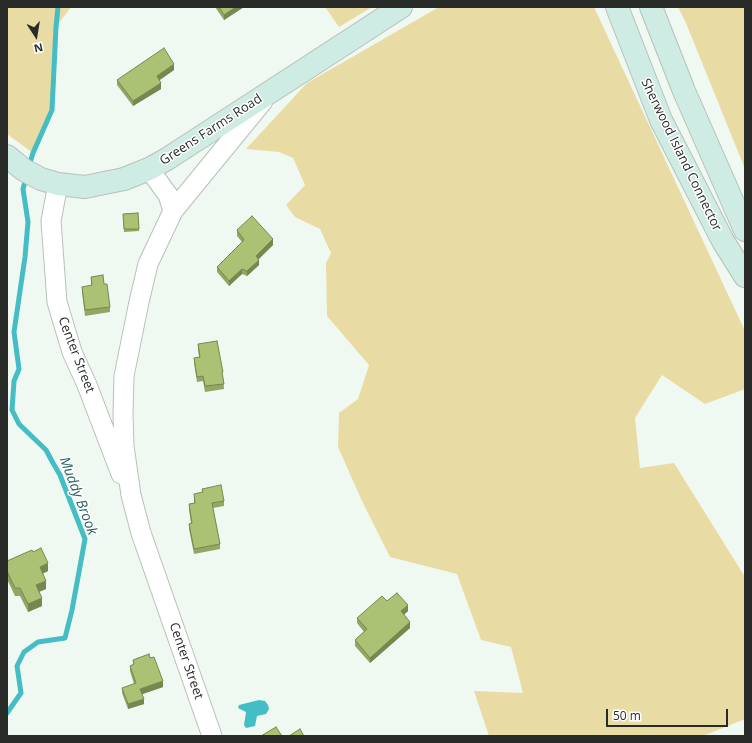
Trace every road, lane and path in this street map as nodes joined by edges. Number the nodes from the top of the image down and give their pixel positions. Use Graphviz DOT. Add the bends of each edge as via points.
graph roads {
  1 [pos="401,7"];
  2 [pos="616,7"];
  3 [pos="650,7"];
  4 [pos="270,92"];
  5 [pos="8,157"];
  6 [pos="149,169"];
  7 [pos="49,181"];
  8 [pos="172,210"];
  9 [pos="745,230"];
  10 [pos="745,276"];
  11 [pos="131,495"];
  12 [pos="212,736"];
  1 -- 4 [label="main road, Greens Farms Road"];
  2 -- 10 [label="main road, Sherwood Island Connector" via="661,120 723,241"];
  3 -- 9 [label="main road, Sherwood Island Connector"];
  4 -- 6 [label="main road, Greens Farms Road"];
  4 -- 8 [label="street, Center Street"];
  5 -- 7 [label="main road, Greens Farms Road" via="24,170"];
  6 -- 7 [label="main road, Greens Farms Road" via="124,179 85,187"];
  6 -- 8 [label="street" via="168,195"];
  7 -- 11 [label="street, Center Street" via="57,302 72,352"];
  8 -- 11 [label="street, Center Street" via="148,264 124,376 122,414"];
  11 -- 12 [label="street, Center Street" via="141,533"];
}
